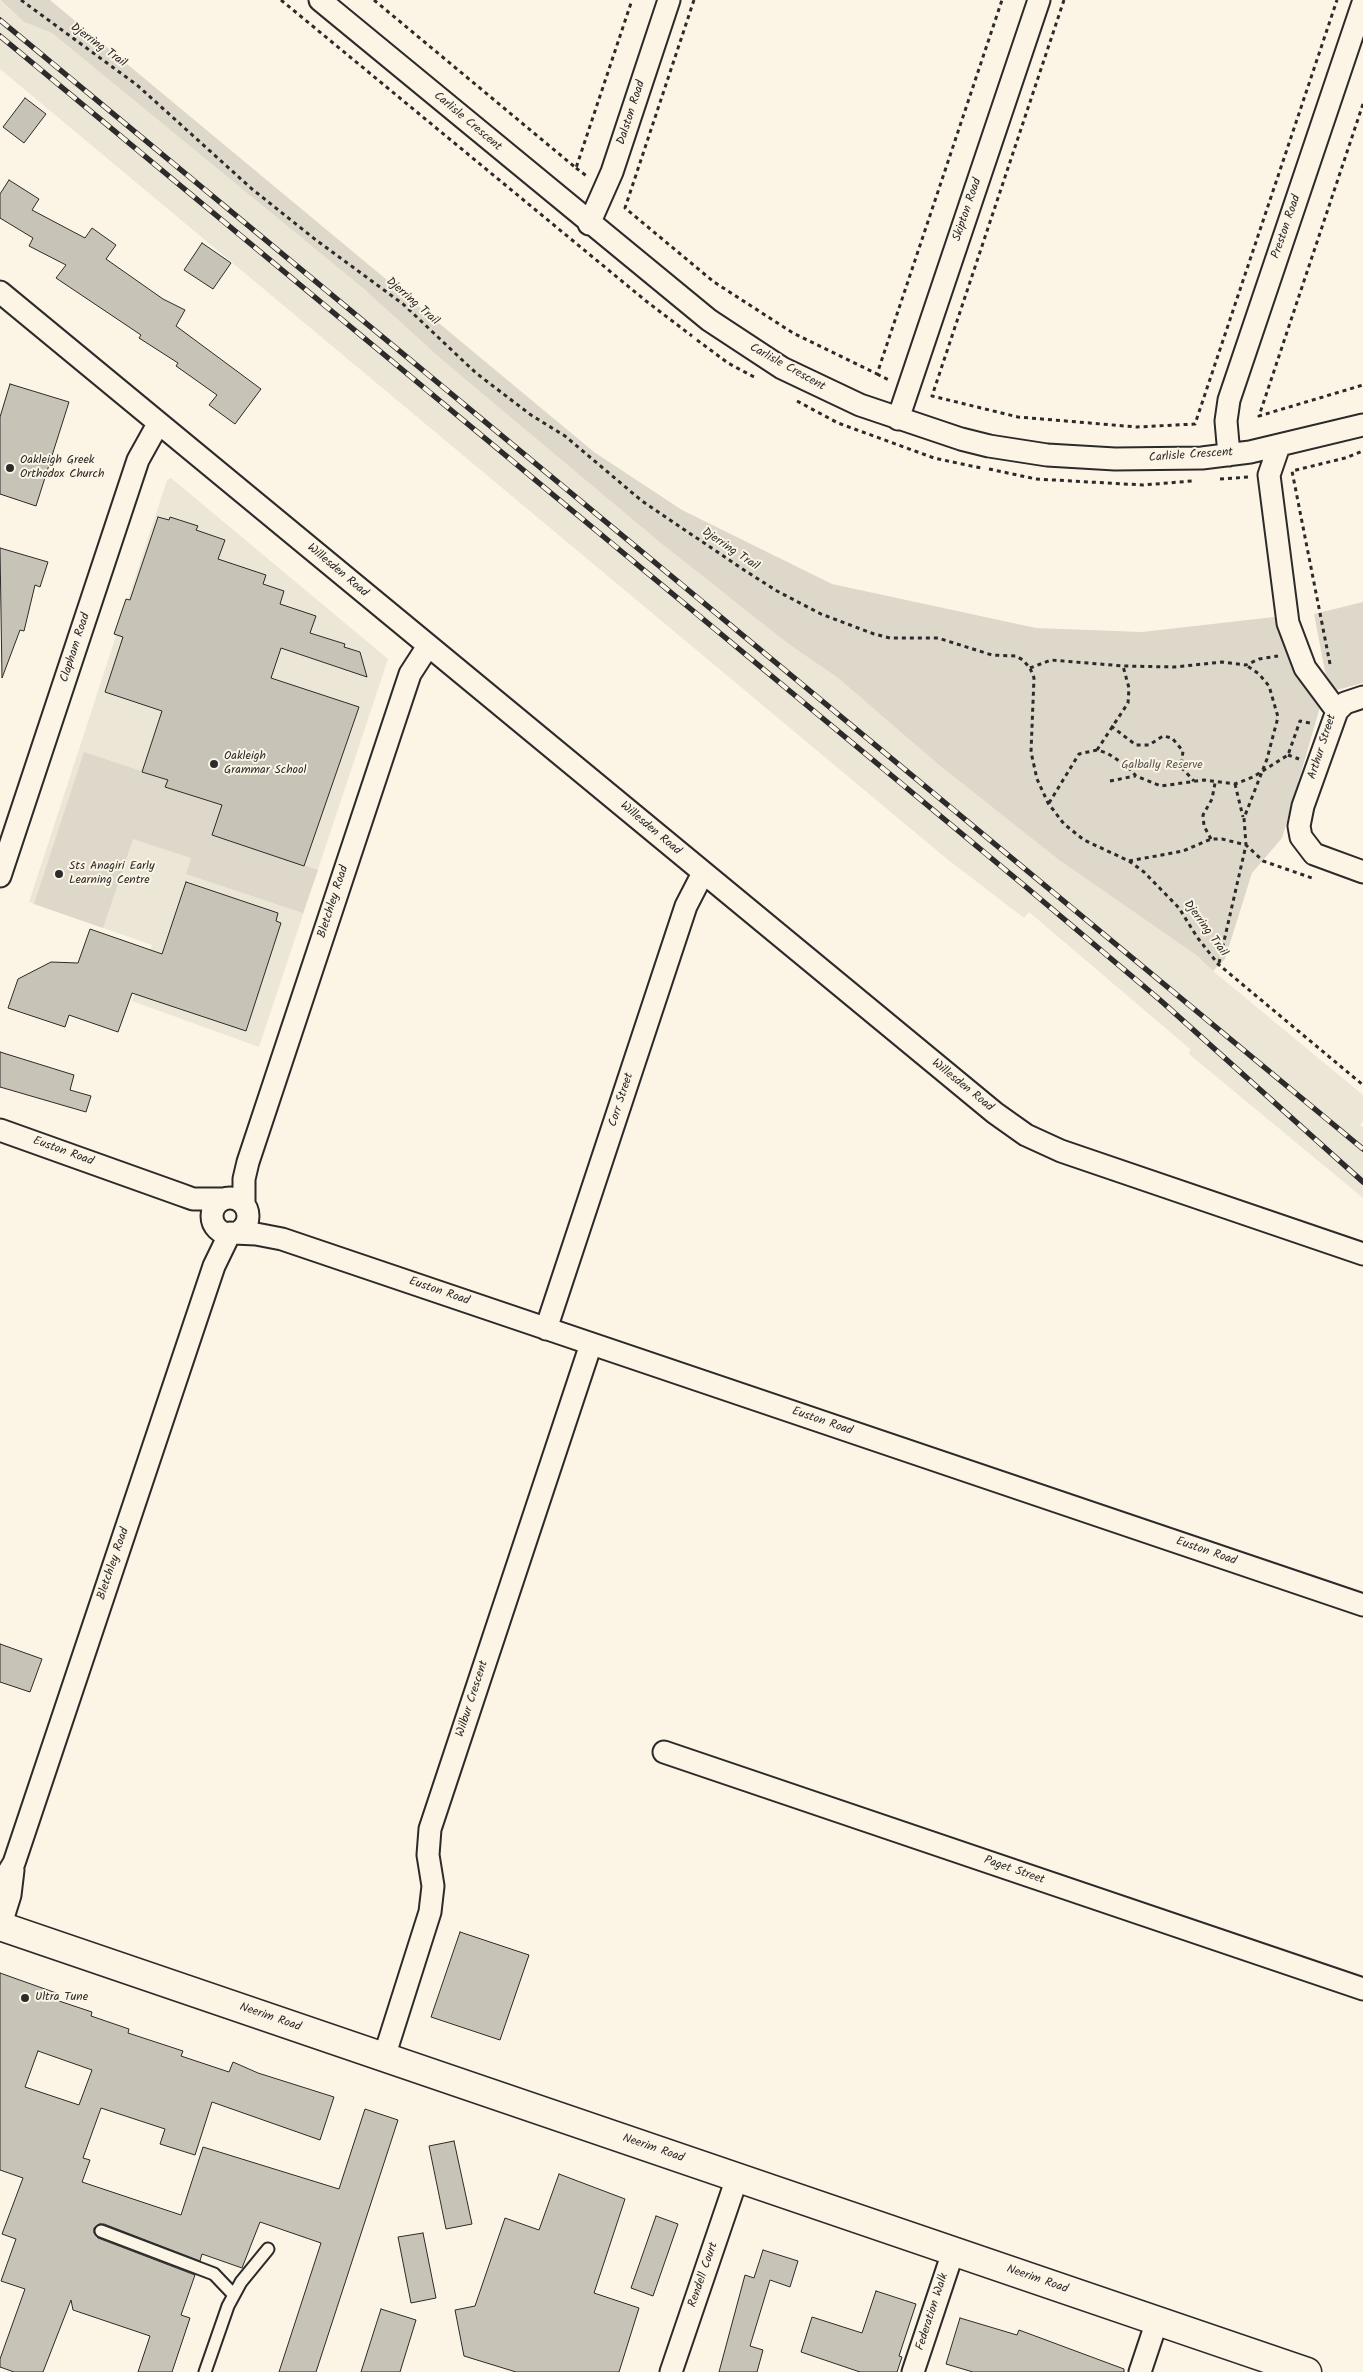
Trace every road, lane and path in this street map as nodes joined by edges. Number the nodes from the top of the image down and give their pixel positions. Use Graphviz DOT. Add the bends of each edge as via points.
graph roads {
  1 [pos="21,0"];
  2 [pos="281,0"];
  3 [pos="320,0"];
  4 [pos="374,0"];
  5 [pos="632,0"];
  6 [pos="669,0"];
  7 [pos="694,0"];
  8 [pos="1002,0"];
  9 [pos="1039,0"];
  10 [pos="1064,0"];
  11 [pos="1337,0"];
  12 [pos="1363,3"];
  13 [pos="1363,104"];
  14 [pos="589,224"];
  15 [pos="0,292"];
  16 [pos="762,382"];
  17 [pos="1363,385"];
  18 [pos="796,400"];
  19 [pos="898,419"];
  20 [pos="158,424"];
  21 [pos="1363,425"];
  22 [pos="1279,446"];
  23 [pos="1363,450"];
  24 [pos="1229,455"];
  25 [pos="1292,471"];
  26 [pos="1269,475"];
  27 [pos="1215,479"];
  28 [pos="1197,481"];
  29 [pos="428,646"];
  30 [pos="1282,655"];
  31 [pos="1246,665"];
  32 [pos="1123,666"];
  33 [pos="1330,667"];
  34 [pos="1030,668"];
  35 [pos="1363,697"];
  36 [pos="1337,711"];
  37 [pos="1314,724"];
  38 [pos="1111,726"];
  39 [pos="1097,750"];
  40 [pos="1288,756"];
  41 [pos="1303,761"];
  42 [pos="1260,772"];
  43 [pos="1136,776"];
  44 [pos="1110,781"];
  45 [pos="1194,781"];
  46 [pos="1215,783"];
  47 [pos="1235,784"];
  48 [pos="1048,803"];
  49 [pos="1244,818"];
  50 [pos="1210,839"];
  51 [pos="1246,845"];
  52 [pos="1129,861"];
  53 [pos="1363,872"];
  54 [pos="703,873"];
  55 [pos="0,876"];
  56 [pos="1312,878"];
  57 [pos="1218,964"];
  58 [pos="1363,1085"];
  59 [pos="0,1130"];
  60 [pos="182,1195"];
  61 [pos="235,1202"];
  62 [pos="223,1229"];
  63 [pos="282,1239"];
  64 [pos="1363,1254"];
  65 [pos="546,1329"];
  66 [pos="591,1344"];
  67 [pos="1363,1605"];
  68 [pos="664,1752"];
  69 [pos="14,1862"];
  70 [pos="0,1886"];
  71 [pos="0,1926"];
  72 [pos="1363,1989"];
  73 [pos="384,2057"];
  74 [pos="737,2178"];
  75 [pos="101,2231"];
  76 [pos="268,2249"];
  77 [pos="953,2252"];
  78 [pos="234,2296"];
  79 [pos="1157,2321"];
  80 [pos="205,2372"];
  81 [pos="671,2372"];
  82 [pos="914,2372"];
  83 [pos="1140,2372"];
  84 [pos="1307,2372"];
  1 -- 34 [label="path, Djerring Trail" via="137,85 260,195 403,304 476,373 531,415 565,436 642,501 744,570 803,605 852,627 890,638 938,638 992,655 1016,656"];
  2 -- 16 [label="path" via="646,301 728,363"];
  3 -- 14 [label="street, Carlisle Crescent"];
  4 -- 5 [label="path" via="576,168"];
  6 -- 14 [label="street, Dalston Road" via="612,172"];
  7 -- 8 [label="path" via="625,208 714,282 793,333 876,374"];
  9 -- 19 [label="street, Skipton Road"];
  10 -- 11 [label="path" via="932,396 1018,417 1137,427 1195,424"];
  12 -- 24 [label="street, Preston Road" via="1231,393 1226,421"];
  13 -- 17 [label="path" via="1259,416"];
  14 -- 19 [label="street, Carlisle Crescent" via="687,303 762,356 833,394"];
  15 -- 20 [label="street, Willesden Road"];
  18 -- 28 [label="path" via="838,423 934,458 1036,479 1143,485"];
  19 -- 24 [label="street, Carlisle Crescent" via="961,439 1047,455 1157,460"];
  20 -- 29 [label="street, Willesden Road"];
  20 -- 55 [label="street, Clapham Road" via="138,460"];
  21 -- 22 [label="street, Carlisle Crescent"];
  22 -- 24 [label="street, Carlisle Crescent"];
  22 -- 26 [label="street, Arthur Street"];
  23 -- 25 [label="path" via="1345,458"];
  25 -- 26 [label="path"];
  25 -- 33 [label="path"];
  26 -- 27 [label="path"];
  26 -- 36 [label="street, Arthur Street" via="1288,623 1305,668"];
  29 -- 54 [label="street, Willesden Road"];
  29 -- 61 [label="street, Bletchley Road" via="410,674"];
  30 -- 31 [label="path" via="1258,659"];
  31 -- 32 [label="path" via="1222,662 1174,667"];
  31 -- 42 [label="path" via="1268,686 1278,718"];
  32 -- 34 [label="path" via="1051,660"];
  32 -- 38 [label="path" via="1129,694 1125,709"];
  34 -- 48 [label="path, Djerring Trail" via="1034,685 1031,752 1037,779"];
  35 -- 36 [label="street" via="1345,703"];
  36 -- 53 [label="street, Arthur Street" via="1303,806 1299,832 1314,854"];
  37 -- 40 [label="path" via="1300,721"];
  38 -- 39 [label="path"];
  38 -- 45 [label="path" via="1136,745 1150,745 1163,736 1172,738 1183,751 1181,766"];
  39 -- 43 [label="path" via="1117,759"];
  39 -- 48 [label="path" via="1079,754"];
  40 -- 41 [label="path"];
  40 -- 42 [label="path"];
  42 -- 47 [label="path"];
  42 -- 49 [label="path"];
  43 -- 44 [label="path"];
  43 -- 45 [label="path" via="1161,786"];
  45 -- 46 [label="path"];
  46 -- 47 [label="path"];
  46 -- 50 [label="path" via="1212,799 1203,816"];
  47 -- 49 [label="path"];
  48 -- 52 [label="path, Djerring Trail" via="1064,824 1084,840"];
  49 -- 51 [label="path"];
  50 -- 51 [label="path"];
  50 -- 52 [label="path" via="1184,851"];
  51 -- 56 [label="path" via="1263,861"];
  51 -- 57 [label="path"];
  52 -- 57 [label="path, Djerring Trail" via="1179,908"];
  54 -- 64 [label="street, Willesden Road" via="1026,1135"];
  54 -- 65 [label="street, Corr Street" via="686,906"];
  57 -- 58 [label="path, Djerring Trail"];
  59 -- 60 [label="street, Euston Road"];
  60 -- 61 [label="street, Euston Road"];
  60 -- 62 [label="street, Euston Road" via="202,1208"];
  61 -- 62 [label="street" via="213,1211"];
  61 -- 62 [label="street" via="246,1223 243,1228"];
  61 -- 63 [label="street, Euston Road" via="259,1225"];
  62 -- 63 [label="street, Euston Road"];
  62 -- 69 [label="street, Bletchley Road" via="214,1266"];
  63 -- 65 [label="street, Euston Road"];
  65 -- 66 [label="street, Euston Road"];
  66 -- 67 [label="street, Euston Road"];
  66 -- 73 [label="street, Wilbur Crescent" via="430,1829 430,1912"];
  68 -- 72 [label="street, Paget Street"];
  69 -- 70 [label="street, Bletchley Road"];
  69 -- 71 [label="street, Bletchley Road" via="10,1895"];
  71 -- 73 [label="street, Neerim Road"];
  73 -- 74 [label="street, Neerim Road"];
  74 -- 77 [label="street, Neerim Road"];
  74 -- 81 [label="street, Rendell Court"];
  75 -- 78 [label="lane" via="214,2274"];
  76 -- 78 [label="lane" via="241,2282"];
  77 -- 79 [label="street, Neerim Road"];
  77 -- 82 [label="street, Federation Walk"];
  78 -- 80 [label="lane"];
  79 -- 83 [label="street"];
  79 -- 84 [label="street, Neerim Road"];
}
